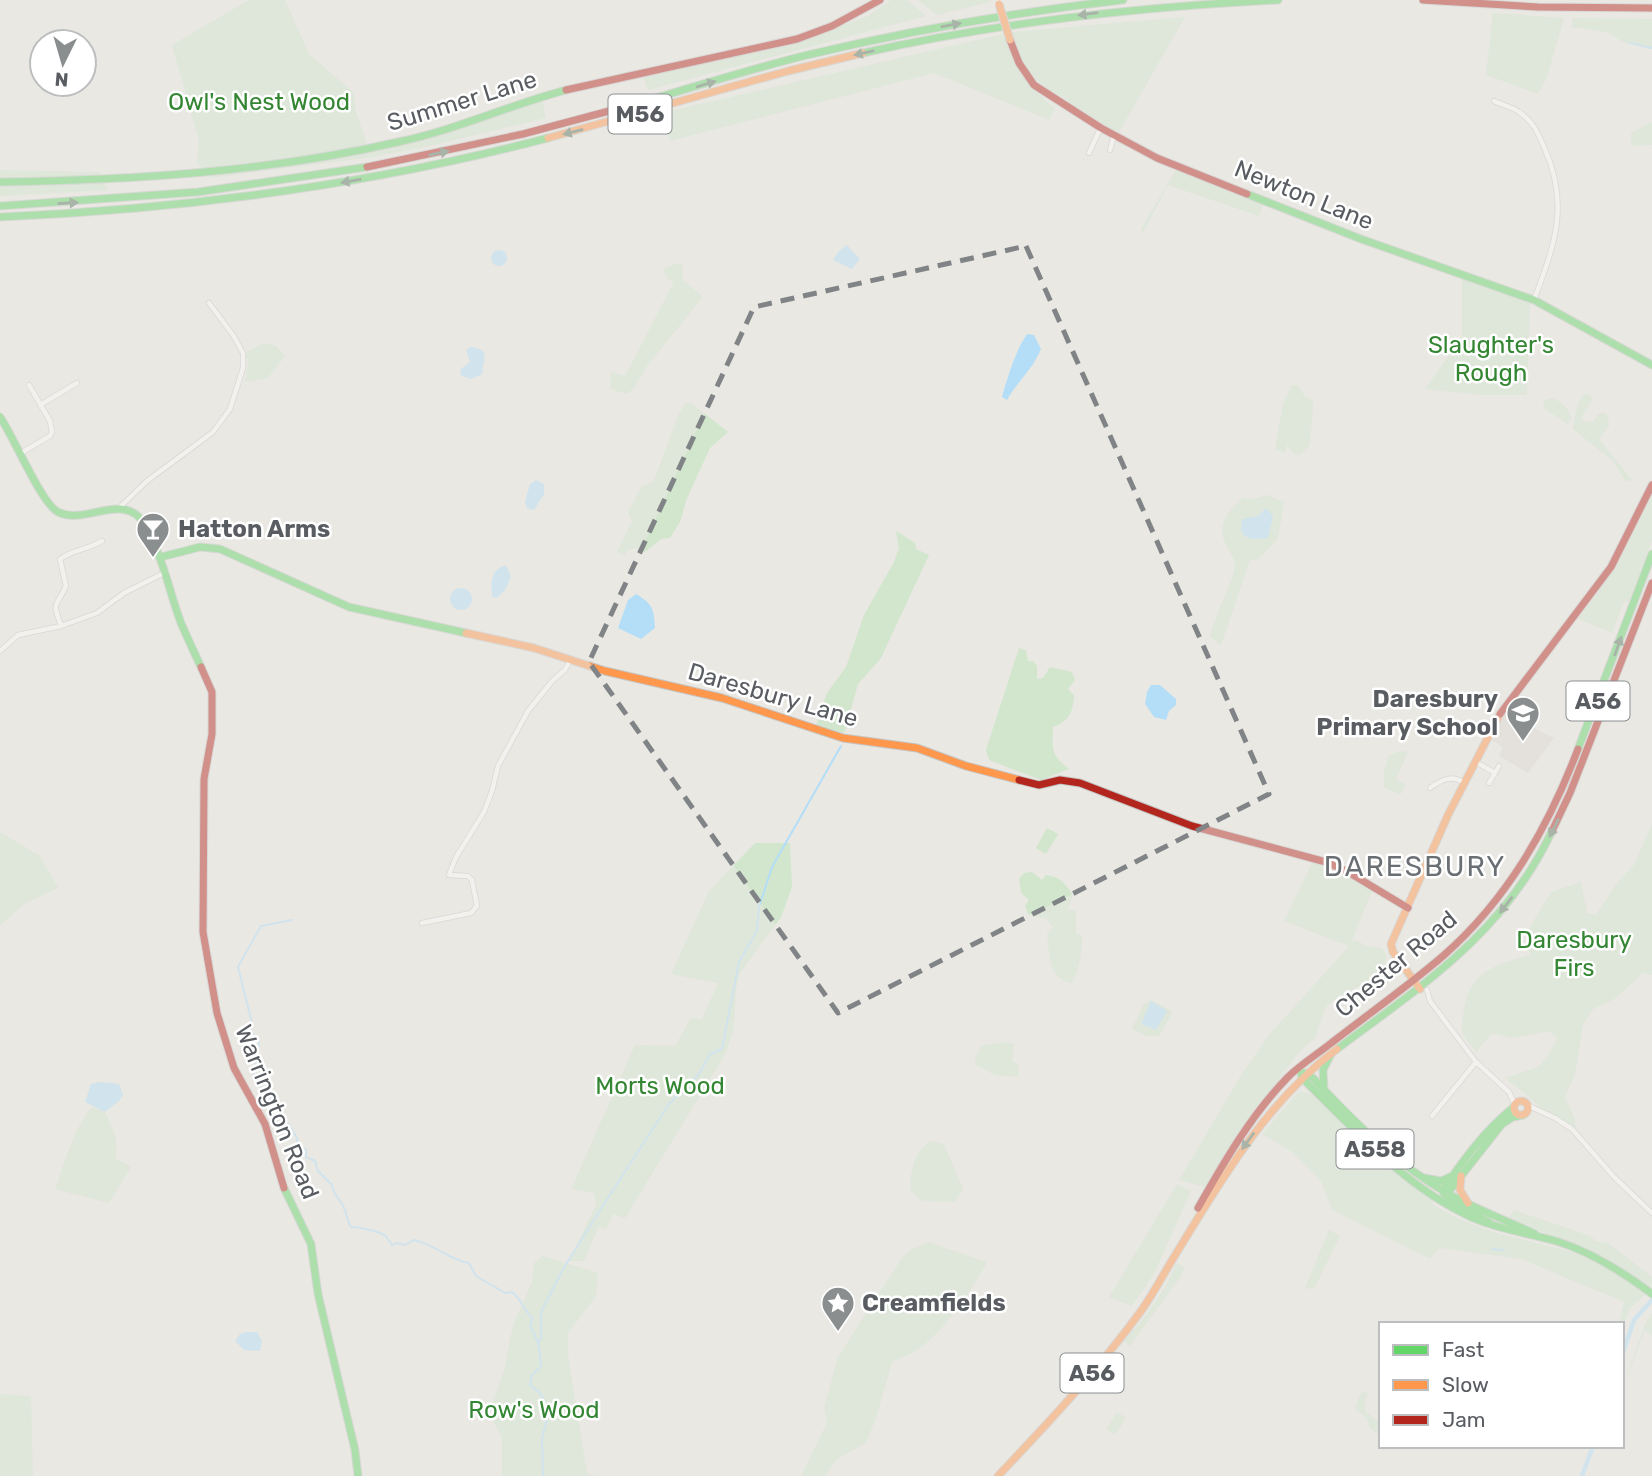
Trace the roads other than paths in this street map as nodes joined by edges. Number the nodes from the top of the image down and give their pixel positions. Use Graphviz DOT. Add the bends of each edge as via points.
graph roads {
  1 [pos="880,0"];
  2 [pos="1123,0"];
  3 [pos="1278,0"];
  4 [pos="1423,0"];
  5 [pos="998,2"];
  6 [pos="1652,8"];
  7 [pos="1494,101"];
  8 [pos="1101,128"];
  9 [pos="1110,139"];
  10 [pos="1111,150"];
  11 [pos="1088,153"];
  12 [pos="0,182"];
  13 [pos="0,206"];
  14 [pos="0,216"];
  15 [pos="1534,300"];
  16 [pos="209,303"];
  17 [pos="1652,365"];
  18 [pos="77,383"];
  19 [pos="29,385"];
  20 [pos="40,405"];
  21 [pos="0,417"];
  22 [pos="20,454"];
  23 [pos="1652,485"];
  24 [pos="128,500"];
  25 [pos="119,509"];
  26 [pos="135,514"];
  27 [pos="102,541"];
  28 [pos="1652,554"];
  29 [pos="161,557"];
  30 [pos="166,572"];
  31 [pos="1652,583"];
  32 [pos="61,626"];
  33 [pos="0,651"];
  34 [pos="570,660"];
  35 [pos="1475,762"];
  36 [pos="1499,766"];
  37 [pos="1494,772"];
  38 [pos="1464,783"];
  39 [pos="1489,783"];
  40 [pos="1430,788"];
  41 [pos="1408,908"];
  42 [pos="422,923"];
  43 [pos="1413,980"];
  44 [pos="1423,989"];
  45 [pos="1335,1050"];
  46 [pos="1307,1062"];
  47 [pos="1476,1062"];
  48 [pos="1304,1075"];
  49 [pos="1292,1089"];
  50 [pos="1323,1094"];
  51 [pos="1269,1102"];
  52 [pos="1434,1103"];
  53 [pos="1520,1106"];
  54 [pos="1440,1107"];
  55 [pos="1432,1116"];
  56 [pos="1457,1175"];
  57 [pos="1424,1178"];
  58 [pos="1445,1192"];
  59 [pos="1433,1196"];
  60 [pos="1469,1204"];
  61 [pos="1652,1213"];
  62 [pos="1499,1228"];
  63 [pos="1542,1238"];
  64 [pos="1173,1260"];
  65 [pos="1650,1292"];
  66 [pos="358,1476"];
  67 [pos="998,1476"];
  1 -- 12 [label="main road, Summer Lane" via="797,39 560,92 398,143 183,174"];
  13 -- 2 [label="main road, M56, one-way" via="170,195 340,172 526,134 873,40 986,18"];
  3 -- 14 [label="main road, M56, one-way" via="1109,12 906,43 529,144 342,182 172,205"];
  4 -- 6 [label="main road"];
  5 -- 8 [label="main road, Newton Lane, bridge" via="1018,62 1034,85"];
  7 -- 15 [label="street" via="1519,111 1535,125 1551,162 1560,202 1554,241"];
  8 -- 9 [label="main road, Newton Lane"];
  8 -- 11 [label="street"];
  9 -- 10 [label="street"];
  9 -- 15 [label="main road, Newton Lane" via="1345,233"];
  15 -- 17 [label="main road, Newton Lane"];
  16 -- 24 [label="street" via="243,353 230,409 212,432"];
  18 -- 20 [label="street"];
  19 -- 20 [label="street"];
  20 -- 22 [label="street" via="52,432"];
  21 -- 22 [label="main road"];
  22 -- 25 [label="main road" via="57,512 73,516"];
  23 -- 35 [label="main road, Chester Road" via="1611,567 1507,703"];
  24 -- 25 [label="street"];
  24 -- 26 [label="street"];
  25 -- 26 [label="main road"];
  26 -- 29 [label="main road, Warrington Road"];
  27 -- 32 [label="street" via="60,559 65,586 55,606"];
  43 -- 28 [label="main road, Chester Road / A56, one-way" via="1477,922 1512,880 1542,832 1574,763"];
  29 -- 30 [label="main road, Warrington Road"];
  29 -- 34 [label="main road, Daresbury Lane" via="200,547 220,549 349,607"];
  30 -- 32 [label="street" via="97,613"];
  30 -- 66 [label="main road, Warrington Road" via="181,622 212,692 212,734 204,782 203,932 217,1013 234,1068 265,1124 284,1188 311,1244"];
  31 -- 44 [label="main road, Chester Road / A56, one-way" via="1544,848 1498,915"];
  32 -- 33 [label="street" via="18,635"];
  34 -- 41 [label="main road, Daresbury Lane" via="722,698 844,738 917,748 1039,785 1060,780 1080,783 1192,826 1326,862"];
  34 -- 42 [label="street" via="528,711 498,765 484,812 449,875 472,880 477,906 471,913"];
  35 -- 37 [label="street"];
  35 -- 38 [label="main road, Chester Road"];
  36 -- 37 [label="street"];
  37 -- 39 [label="street"];
  38 -- 40 [label="street" via="1444,779"];
  38 -- 41 [label="main road, Chester Road"];
  41 -- 43 [label="main road, Chester Road" via="1391,944"];
  43 -- 44 [label="main road"];
  43 -- 46 [label="main road, Chester Road / A56"];
  44 -- 45 [label="main road, Chester Road / A56"];
  44 -- 47 [label="street"];
  45 -- 48 [label="main road, Chester Road / A56"];
  45 -- 50 [label="main road" via="1323,1070"];
  46 -- 48 [label="main road, A56"];
  46 -- 51 [label="main road, Chester Road / A56"];
  47 -- 53 [label="street"];
  47 -- 54 [label="street"];
  48 -- 49 [label="main road, Chester Road / A56"];
  48 -- 50 [label="main road, A558"];
  48 -- 51 [label="main road, A56"];
  49 -- 50 [label="main road, A558" via="1302,1087"];
  49 -- 64 [label="main road, Chester Road / A56, one-way" via="1234,1160"];
  50 -- 57 [label="main road, A558"];
  50 -- 59 [label="main road, A558" via="1385,1158"];
  51 -- 64 [label="main road, Chester Road / A56" via="1225,1159"];
  52 -- 54 [label="street"];
  53 -- 56 [label="main road"];
  53 -- 56 [label="main road" via="1496,1121"];
  53 -- 61 [label="street" via="1572,1129"];
  54 -- 55 [label="street"];
  56 -- 57 [label="main road" via="1441,1181"];
  56 -- 58 [label="main road"];
  56 -- 60 [label="main road"];
  57 -- 58 [label="main road, A558"];
  58 -- 59 [label="main road"];
  58 -- 60 [label="main road, A558"];
  58 -- 62 [label="main road" via="1449,1200"];
  59 -- 62 [label="main road, A558"];
  60 -- 63 [label="main road, A558"];
  62 -- 63 [label="main road, A558"];
  63 -- 65 [label="main road, A558" via="1596,1258"];
  64 -- 67 [label="main road, Chester Road / A56" via="1109,1353"];
}
